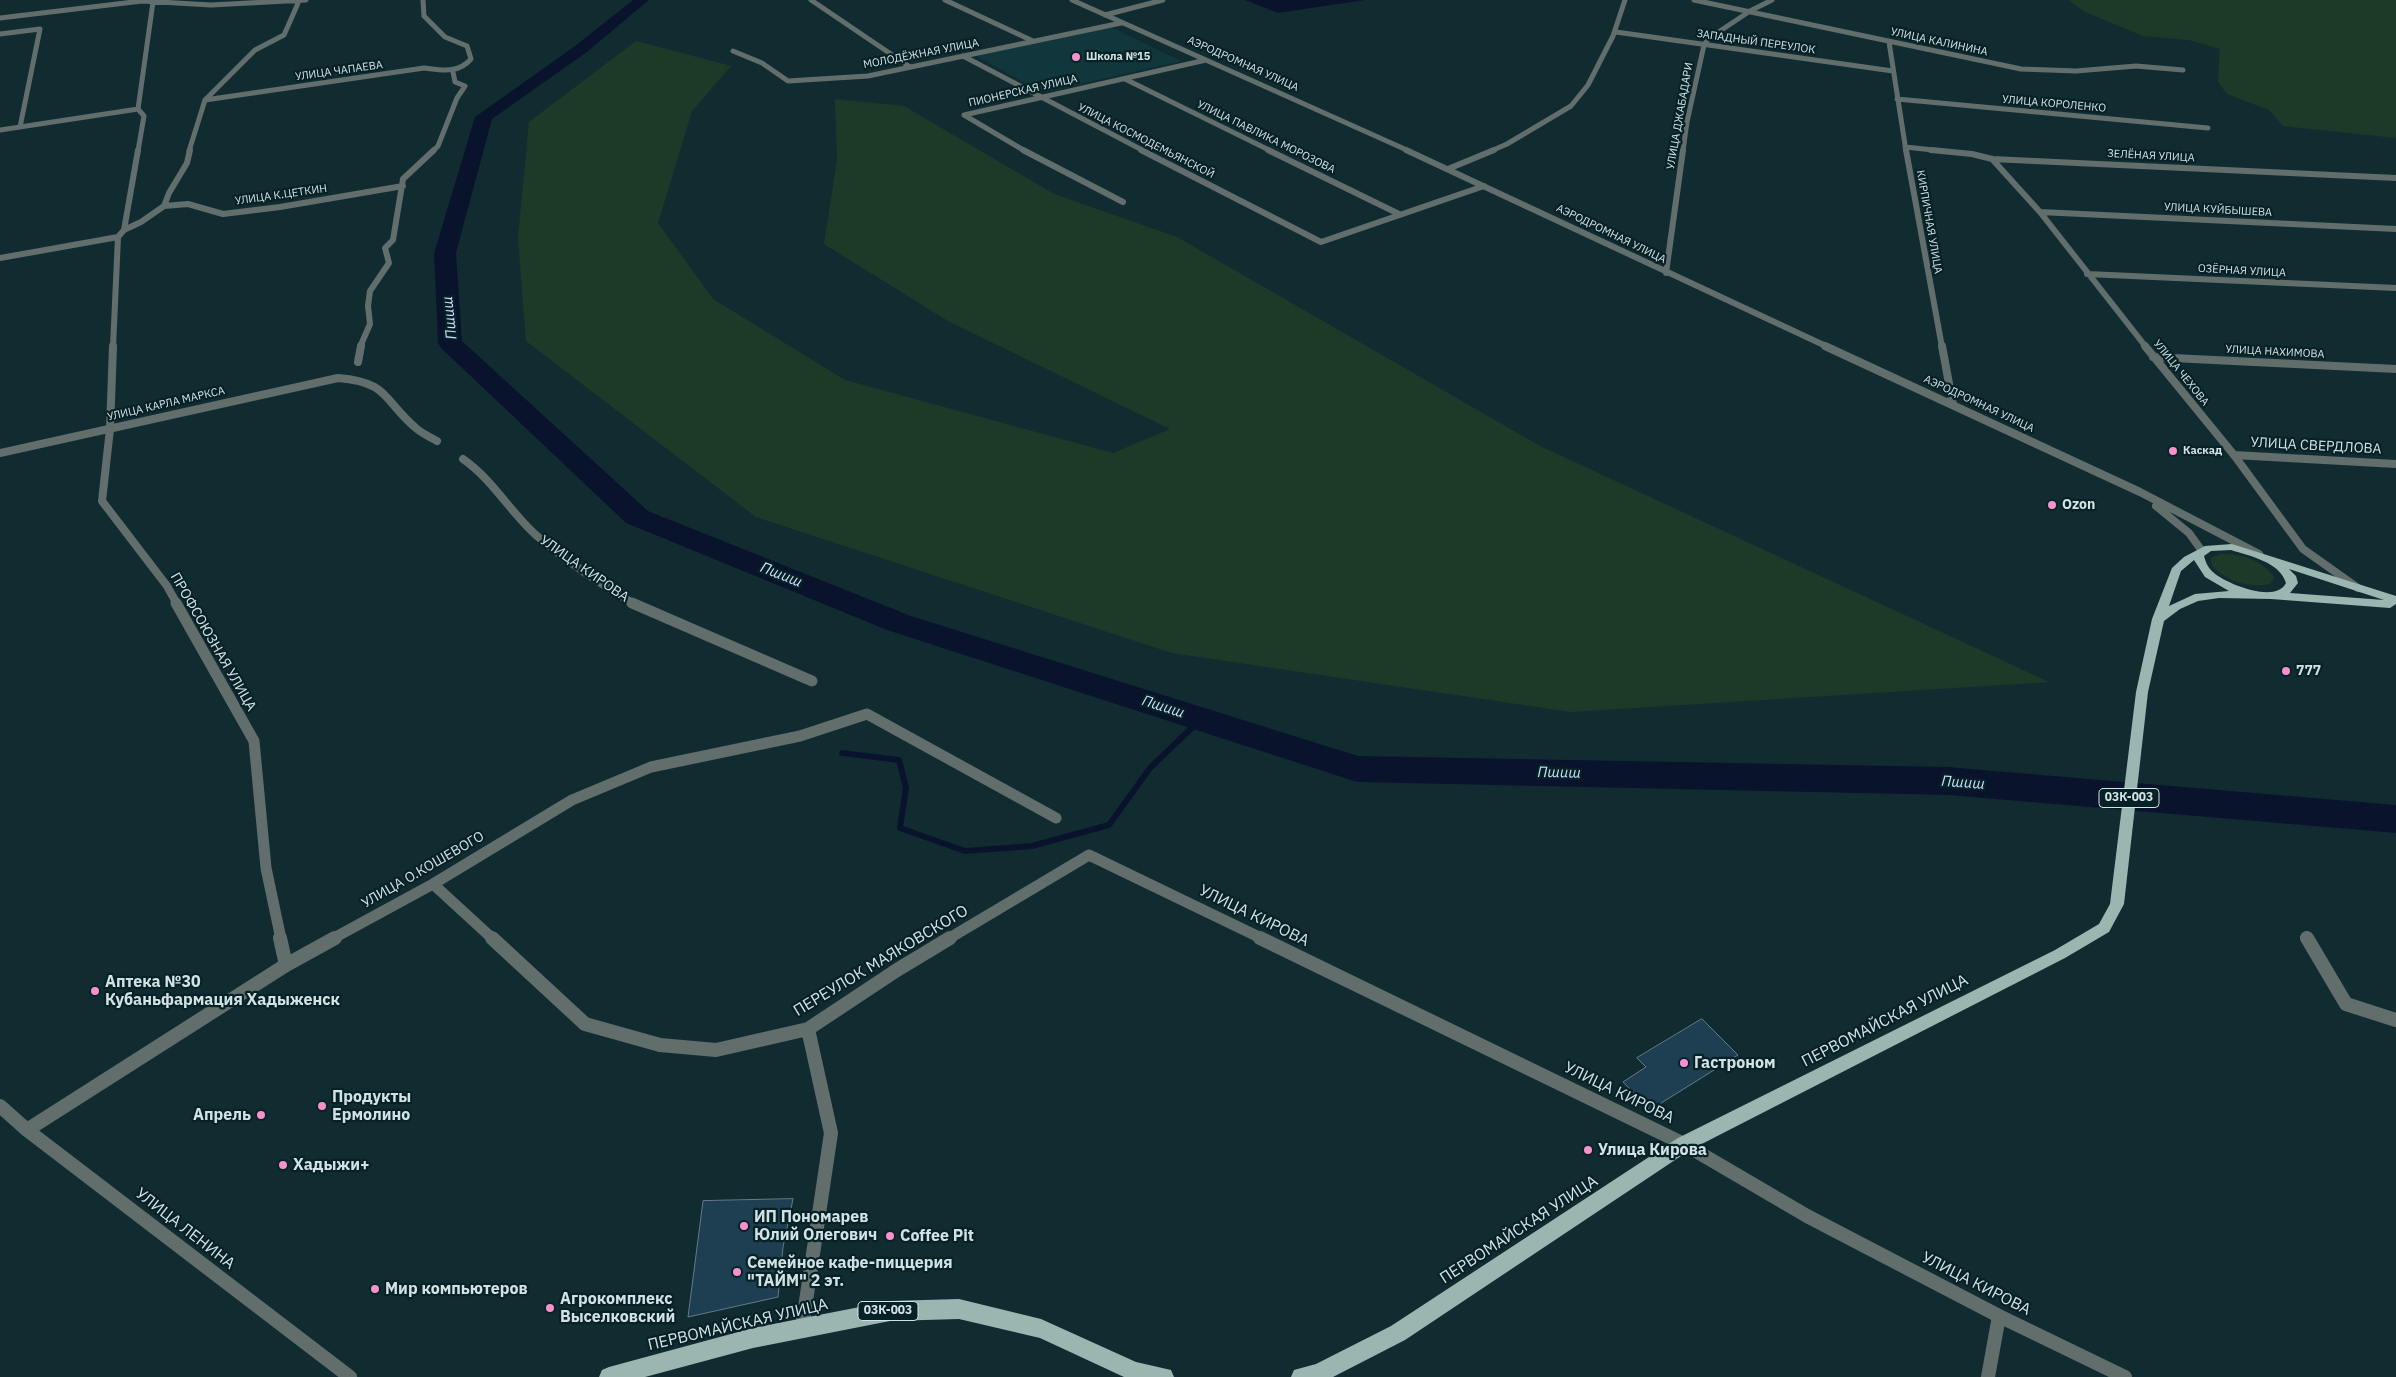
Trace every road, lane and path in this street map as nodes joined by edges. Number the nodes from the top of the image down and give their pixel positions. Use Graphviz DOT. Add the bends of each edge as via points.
graph roads {
  1 [pos="306,0"];
  2 [pos="423,0"];
  3 [pos="811,0"];
  4 [pos="945,0"];
  5 [pos="1072,0"];
  6 [pos="1163,0"];
  7 [pos="1625,0"];
  8 [pos="1694,0"];
  9 [pos="1772,0"];
  10 [pos="142,1"];
  11 [pos="299,1"];
  12 [pos="153,2"];
  13 [pos="1750,11"];
  14 [pos="1105,15"];
  15 [pos="0,18"];
  16 [pos="1121,23"];
  17 [pos="1616,32"];
  18 [pos="0,34"];
  19 [pos="1033,41"];
  20 [pos="1889,42"];
  21 [pos="1704,45"];
  22 [pos="732,50"];
  23 [pos="963,56"];
  24 [pos="1206,60"];
  25 [pos="910,67"];
  26 [pos="2183,70"];
  27 [pos="1893,71"];
  28 [pos="453,72"];
  29 [pos="1125,79"];
  30 [pos="1039,97"];
  31 [pos="1898,99"];
  32 [pos="205,100"];
  33 [pos="138,109"];
  34 [pos="20,127"];
  35 [pos="2208,128"];
  36 [pos="0,130"];
  37 [pos="1905,146"];
  38 [pos="1992,159"];
  39 [pos="1448,170"];
  40 [pos="2396,178"];
  41 [pos="402,186"];
  42 [pos="1484,186"];
  43 [pos="1123,202"];
  44 [pos="164,206"];
  45 [pos="2040,212"];
  46 [pos="1399,214"];
  47 [pos="2396,229"];
  48 [pos="121,234"];
  49 [pos="0,258"];
  50 [pos="1666,273"];
  51 [pos="2087,274"];
  52 [pos="2396,288"];
  53 [pos="2153,357"];
  54 [pos="358,362"];
  55 [pos="2396,369"];
  56 [pos="1953,404"];
  57 [pos="110,429"];
  58 [pos="438,442"];
  59 [pos="0,453"];
  60 [pos="2234,455"];
  61 [pos="463,459"];
  62 [pos="2396,464"];
  63 [pos="2140,492"];
  64 [pos="2202,551"];
  65 [pos="2259,554"];
  66 [pos="2361,590"];
  67 [pos="2265,595"];
  68 [pos="2396,600"];
  69 [pos="2396,604"];
  70 [pos="2158,619"];
  71 [pos="812,680"];
  72 [pos="1056,818"];
  73 [pos="1089,855"];
  74 [pos="433,884"];
  75 [pos="2306,937"];
  76 [pos="286,964"];
  77 [pos="2396,1020"];
  78 [pos="808,1029"];
  79 [pos="0,1106"];
  80 [pos="27,1130"];
  81 [pos="1684,1144"];
  82 [pos="1999,1316"];
  83 [pos="802,1328"];
  84 [pos="350,1377"];
  85 [pos="609,1377"];
  86 [pos="1164,1377"];
  87 [pos="1301,1377"];
  88 [pos="1988,1377"];
  89 [pos="2125,1377"];
  1 -- 11 [label="street"];
  2 -- 28 [label="street" via="424,16 445,37 467,46 471,59"];
  3 -- 25 [label="street"];
  4 -- 19 [label="street"];
  5 -- 14 [label="street, АЭРОДРОМНАЯ УЛИЦА"];
  6 -- 14 [label="street"];
  7 -- 17 [label="street"];
  8 -- 13 [label="street, УЛИЦА КАЛИНИНА"];
  9 -- 13 [label="street, УЛИЦА ДЖАБАДАРИ"];
  10 -- 12 [label="street"];
  10 -- 15 [label="street"];
  11 -- 12 [label="street" via="210,5"];
  11 -- 32 [label="street" via="284,35 255,50"];
  12 -- 33 [label="street, ПРОФСОЮЗНАЯ УЛИЦА"];
  13 -- 20 [label="street, УЛИЦА КАЛИНИНА"];
  13 -- 21 [label="street, УЛИЦА ДЖАБАДАРИ"];
  14 -- 16 [label="street, АЭРОДРОМНАЯ УЛИЦА"];
  16 -- 19 [label="street, МОЛОДЁЖНАЯ УЛИЦА"];
  16 -- 24 [label="street, АЭРОДРОМНАЯ УЛИЦА"];
  17 -- 21 [label="street, ЗАПАДНЫЙ ПЕРЕУЛОК"];
  17 -- 39 [label="street" via="1588,85 1572,106 1507,144"];
  18 -- 34 [label="street" via="40,29"];
  19 -- 23 [label="street, МОЛОДЁЖНАЯ УЛИЦА"];
  20 -- 26 [label="street, УЛИЦА КАЛИНИНА" via="2021,69 2076,72 2136,66"];
  20 -- 27 [label="street, КИРПИЧНАЯ УЛИЦА"];
  21 -- 27 [label="street, ЗАПАДНЫЙ ПЕРЕУЛОК"];
  21 -- 50 [label="street, УЛИЦА ДЖАБАДАРИ" via="1687,122"];
  22 -- 25 [label="street, МОЛОДЁЖНАЯ УЛИЦА" via="762,61 788,81 868,76"];
  23 -- 25 [label="street, МОЛОДЁЖНАЯ УЛИЦА"];
  23 -- 30 [label="street, УЛИЦА КОСМОДЕМЬЯНСКОЙ"];
  24 -- 29 [label="street, ПИОНЕРСКАЯ УЛИЦА"];
  24 -- 39 [label="street, АЭРОДРОМНАЯ УЛИЦА"];
  27 -- 31 [label="street, КИРПИЧНАЯ УЛИЦА"];
  28 -- 32 [label="street, УЛИЦА ЧАПАЕВА" via="424,68"];
  28 -- 41 [label="street" via="455,82 465,86 438,146 403,179"];
  29 -- 30 [label="street, ПИОНЕРСКАЯ УЛИЦА"];
  29 -- 46 [label="street, УЛИЦА ПАВЛИКА МОРОЗОВА"];
  30 -- 43 [label="street, ПИОНЕРСКАЯ УЛИЦА" via="964,114 1030,154"];
  30 -- 46 [label="street, УЛИЦА КОСМОДЕМЬЯНСКОЙ" via="1321,242"];
  31 -- 35 [label="street, УЛИЦА КОРОЛЕНКО"];
  31 -- 37 [label="street, КИРПИЧНАЯ УЛИЦА"];
  32 -- 44 [label="street" via="187,163"];
  33 -- 34 [label="street"];
  33 -- 48 [label="street, ПРОФСОЮЗНАЯ УЛИЦА" via="144,116"];
  34 -- 36 [label="street"];
  37 -- 38 [label="street, ЗЕЛЁНАЯ УЛИЦА"];
  37 -- 56 [label="street, КИРПИЧНАЯ УЛИЦА"];
  38 -- 40 [label="street, ЗЕЛЁНАЯ УЛИЦА"];
  38 -- 45 [label="street, УЛИЦА ЧЕХОВА"];
  39 -- 42 [label="street, АЭРОДРОМНАЯ УЛИЦА"];
  41 -- 44 [label="street, УЛИЦА К.ЦЕТКИН" via="223,214 188,204"];
  41 -- 54 [label="street" via="393,240 385,248 390,263 376,279 366,309 370,324 361,343"];
  42 -- 46 [label="street"];
  42 -- 50 [label="street, АЭРОДРОМНАЯ УЛИЦА"];
  44 -- 48 [label="street"];
  45 -- 47 [label="street, УЛИЦА КУЙБЫШЕВА"];
  45 -- 51 [label="street, УЛИЦА ЧЕХОВА"];
  48 -- 49 [label="street"];
  48 -- 57 [label="street, ПРОФСОЮЗНАЯ УЛИЦА"];
  50 -- 56 [label="street, АЭРОДРОМНАЯ УЛИЦА"];
  51 -- 52 [label="street, ОЗЁРНАЯ УЛИЦА"];
  51 -- 53 [label="street, УЛИЦА ЧЕХОВА"];
  53 -- 55 [label="street, УЛИЦА НАХИМОВА"];
  53 -- 60 [label="street, УЛИЦА ЧЕХОВА"];
  56 -- 63 [label="street, АЭРОДРОМНАЯ УЛИЦА"];
  57 -- 58 [label="street, УЛИЦА КАРЛА МАРКСА" via="338,378 358,378 393,399 413,426"];
  57 -- 59 [label="street, УЛИЦА КАРЛА МАРКСА"];
  57 -- 76 [label="street, ПРОФСОЮЗНАЯ УЛИЦА" via="102,501 167,586 254,741 266,868"];
  60 -- 62 [label="street, УЛИЦА СВЕРДЛОВА"];
  60 -- 66 [label="street, УЛИЦА ЧЕХОВА" via="2303,549"];
  61 -- 71 [label="street, УЛИЦА КИРОВА" via="479,470 536,535 587,575 640,608"];
  63 -- 64 [label="street, АЭРОДРОМНАЯ УЛИЦА" via="2189,533"];
  63 -- 65 [label="street, АЭРОДРОМНАЯ УЛИЦА"];
  64 -- 65 [label="main road, 03К-003" via="2219,546"];
  64 -- 67 [label="main road" via="2198,556 2199,563 2215,579 2228,586"];
  64 -- 70 [label="main road, 03К-003" via="2176,570"];
  65 -- 66 [label="main road, 03К-003"];
  65 -- 67 [label="main road" via="2282,568 2292,583 2282,594"];
  66 -- 68 [label="main road, 03К-003"];
  67 -- 69 [label="main road"];
  67 -- 70 [label="main road" via="2219,594 2195,598"];
  70 -- 81 [label="main road, ПЕРВОМАЙСКАЯ УЛИЦА / 03К-003" via="2142,692 2116,904 2104,928 2060,954"];
  72 -- 74 [label="street, УЛИЦА О.КОШЕВОГО" via="867,714 800,736 651,767 572,800"];
  73 -- 78 [label="street, ПЕРЕУЛОК МАЯКОВСКОГО" via="897,970"];
  73 -- 81 [label="street, УЛИЦА КИРОВА"];
  74 -- 76 [label="street, УЛИЦА О.КОШЕВОГО"];
  74 -- 78 [label="street, ПЕРЕУЛОК МАЯКОВСКОГО" via="586,1024 660,1045 716,1050"];
  75 -- 77 [label="street" via="2346,1004"];
  76 -- 80 [label="street, УЛИЦА О.КОШЕВОГО"];
  78 -- 83 [label="street" via="831,1133"];
  79 -- 80 [label="street, УЛИЦА ЛЕНИНА"];
  80 -- 84 [label="street, УЛИЦА ЛЕНИНА"];
  81 -- 82 [label="street, УЛИЦА КИРОВА" via="1808,1216"];
  81 -- 87 [label="main road, ПЕРВОМАЙСКАЯ УЛИЦА / 03К-003" via="1398,1333 1318,1374"];
  82 -- 88 [label="street"];
  82 -- 89 [label="street, УЛИЦА КИРОВА"];
  83 -- 85 [label="main road, ПЕРВОМАЙСКАЯ УЛИЦА / 03К-003" via="752,1338"];
  83 -- 86 [label="main road, ПЕРВОМАЙСКАЯ УЛИЦА / 03К-003" via="890,1311 959,1308 1042,1329 1135,1372"];
}
